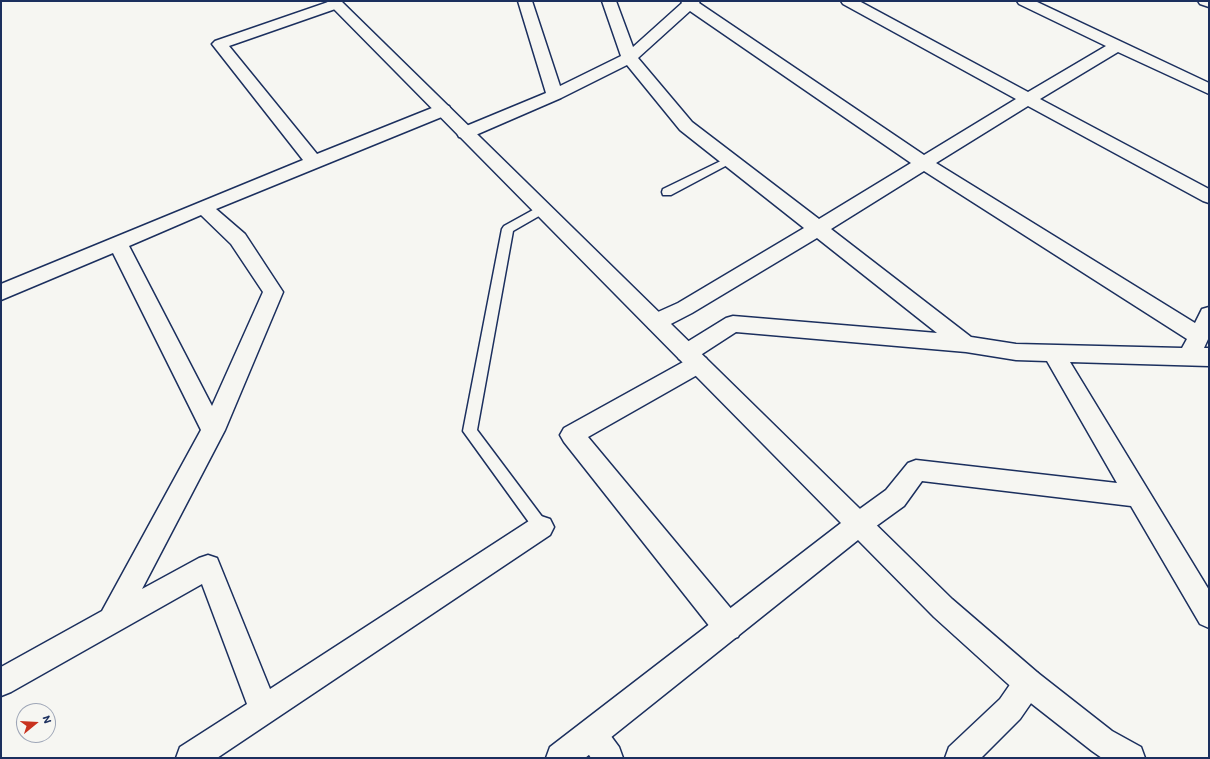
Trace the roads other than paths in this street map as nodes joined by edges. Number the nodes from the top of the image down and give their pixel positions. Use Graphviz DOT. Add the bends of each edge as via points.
graph roads {
  1 [pos="525,1"];
  2 [pos="608,1"];
  3 [pos="848,1"];
  4 [pos="1024,1"];
  5 [pos="1205,1"];
  6 [pos="690,2"];
  7 [pos="335,3"];
  8 [pos="1209,3"];
  9 [pos="1117,46"];
  10 [pos="629,58"];
  11 [pos="1209,89"];
  12 [pos="555,95"];
  13 [pos="1028,99"];
  14 [pos="443,110"];
  15 [pos="466,133"];
  16 [pos="730,160"];
  17 [pos="314,162"];
  18 [pos="923,163"];
  19 [pos="666,192"];
  20 [pos="1209,197"];
  21 [pos="203,208"];
  22 [pos="542,209"];
  23 [pos="819,228"];
  24 [pos="118,244"];
  25 [pos="1,292"];
  26 [pos="1209,315"];
  27 [pos="656,322"];
  28 [pos="1199,336"];
  29 [pos="966,344"];
  30 [pos="1053,353"];
  31 [pos="1199,357"];
  32 [pos="692,359"];
  33 [pos="213,430"];
  34 [pos="1138,496"];
  35 [pos="859,524"];
  36 [pos="541,527"];
  37 [pos="1209,615"];
  38 [pos="112,620"];
  39 [pos="728,627"];
  40 [pos="1,682"];
  41 [pos="1028,683"];
  42 [pos="264,710"];
  43 [pos="592,734"];
  44 [pos="191,758"];
  45 [pos="561,758"];
  46 [pos="608,758"];
  47 [pos="960,758"];
  48 [pos="1130,758"];
  1 -- 12 [label="street"];
  2 -- 10 [label="street"];
  3 -- 13 [label="street"];
  4 -- 9 [label="street"];
  5 -- 8 [label="street"];
  6 -- 10 [label="street"];
  6 -- 18 [label="street"];
  7 -- 14 [label="street"];
  7 -- 17 [label="street" via="220,44"];
  9 -- 11 [label="street"];
  9 -- 13 [label="street"];
  10 -- 12 [label="street"];
  10 -- 16 [label="street" via="686,126"];
  12 -- 15 [label="street"];
  13 -- 18 [label="street"];
  13 -- 20 [label="street"];
  14 -- 15 [label="street"];
  14 -- 17 [label="street"];
  15 -- 22 [label="street"];
  16 -- 19 [label="lane"];
  16 -- 23 [label="street"];
  17 -- 21 [label="street"];
  18 -- 23 [label="street"];
  18 -- 28 [label="street"];
  21 -- 24 [label="street"];
  21 -- 33 [label="street" via="238,239 273,292"];
  22 -- 27 [label="street"];
  22 -- 36 [label="lane" via="508,229 470,431"];
  23 -- 27 [label="street" via="685,308"];
  23 -- 29 [label="street"];
  24 -- 25 [label="street"];
  24 -- 33 [label="street"];
  26 -- 28 [label="street"];
  27 -- 32 [label="street"];
  28 -- 31 [label="street"];
  29 -- 30 [label="street" via="1016,352"];
  29 -- 32 [label="street" via="733,324"];
  30 -- 31 [label="street"];
  30 -- 34 [label="street"];
  32 -- 35 [label="street"];
  32 -- 39 [label="street" via="572,435"];
  33 -- 38 [label="street"];
  34 -- 35 [label="street" via="916,470 894,498"];
  34 -- 37 [label="street"];
  35 -- 39 [label="street"];
  35 -- 41 [label="street" via="943,608"];
  36 -- 42 [label="street"];
  38 -- 40 [label="street"];
  38 -- 42 [label="street" via="208,567"];
  39 -- 43 [label="street"];
  41 -- 47 [label="street" via="1010,709"];
  41 -- 48 [label="street" via="1102,740"];
  42 -- 44 [label="street"];
  43 -- 45 [label="street"];
  43 -- 46 [label="street"];
}
